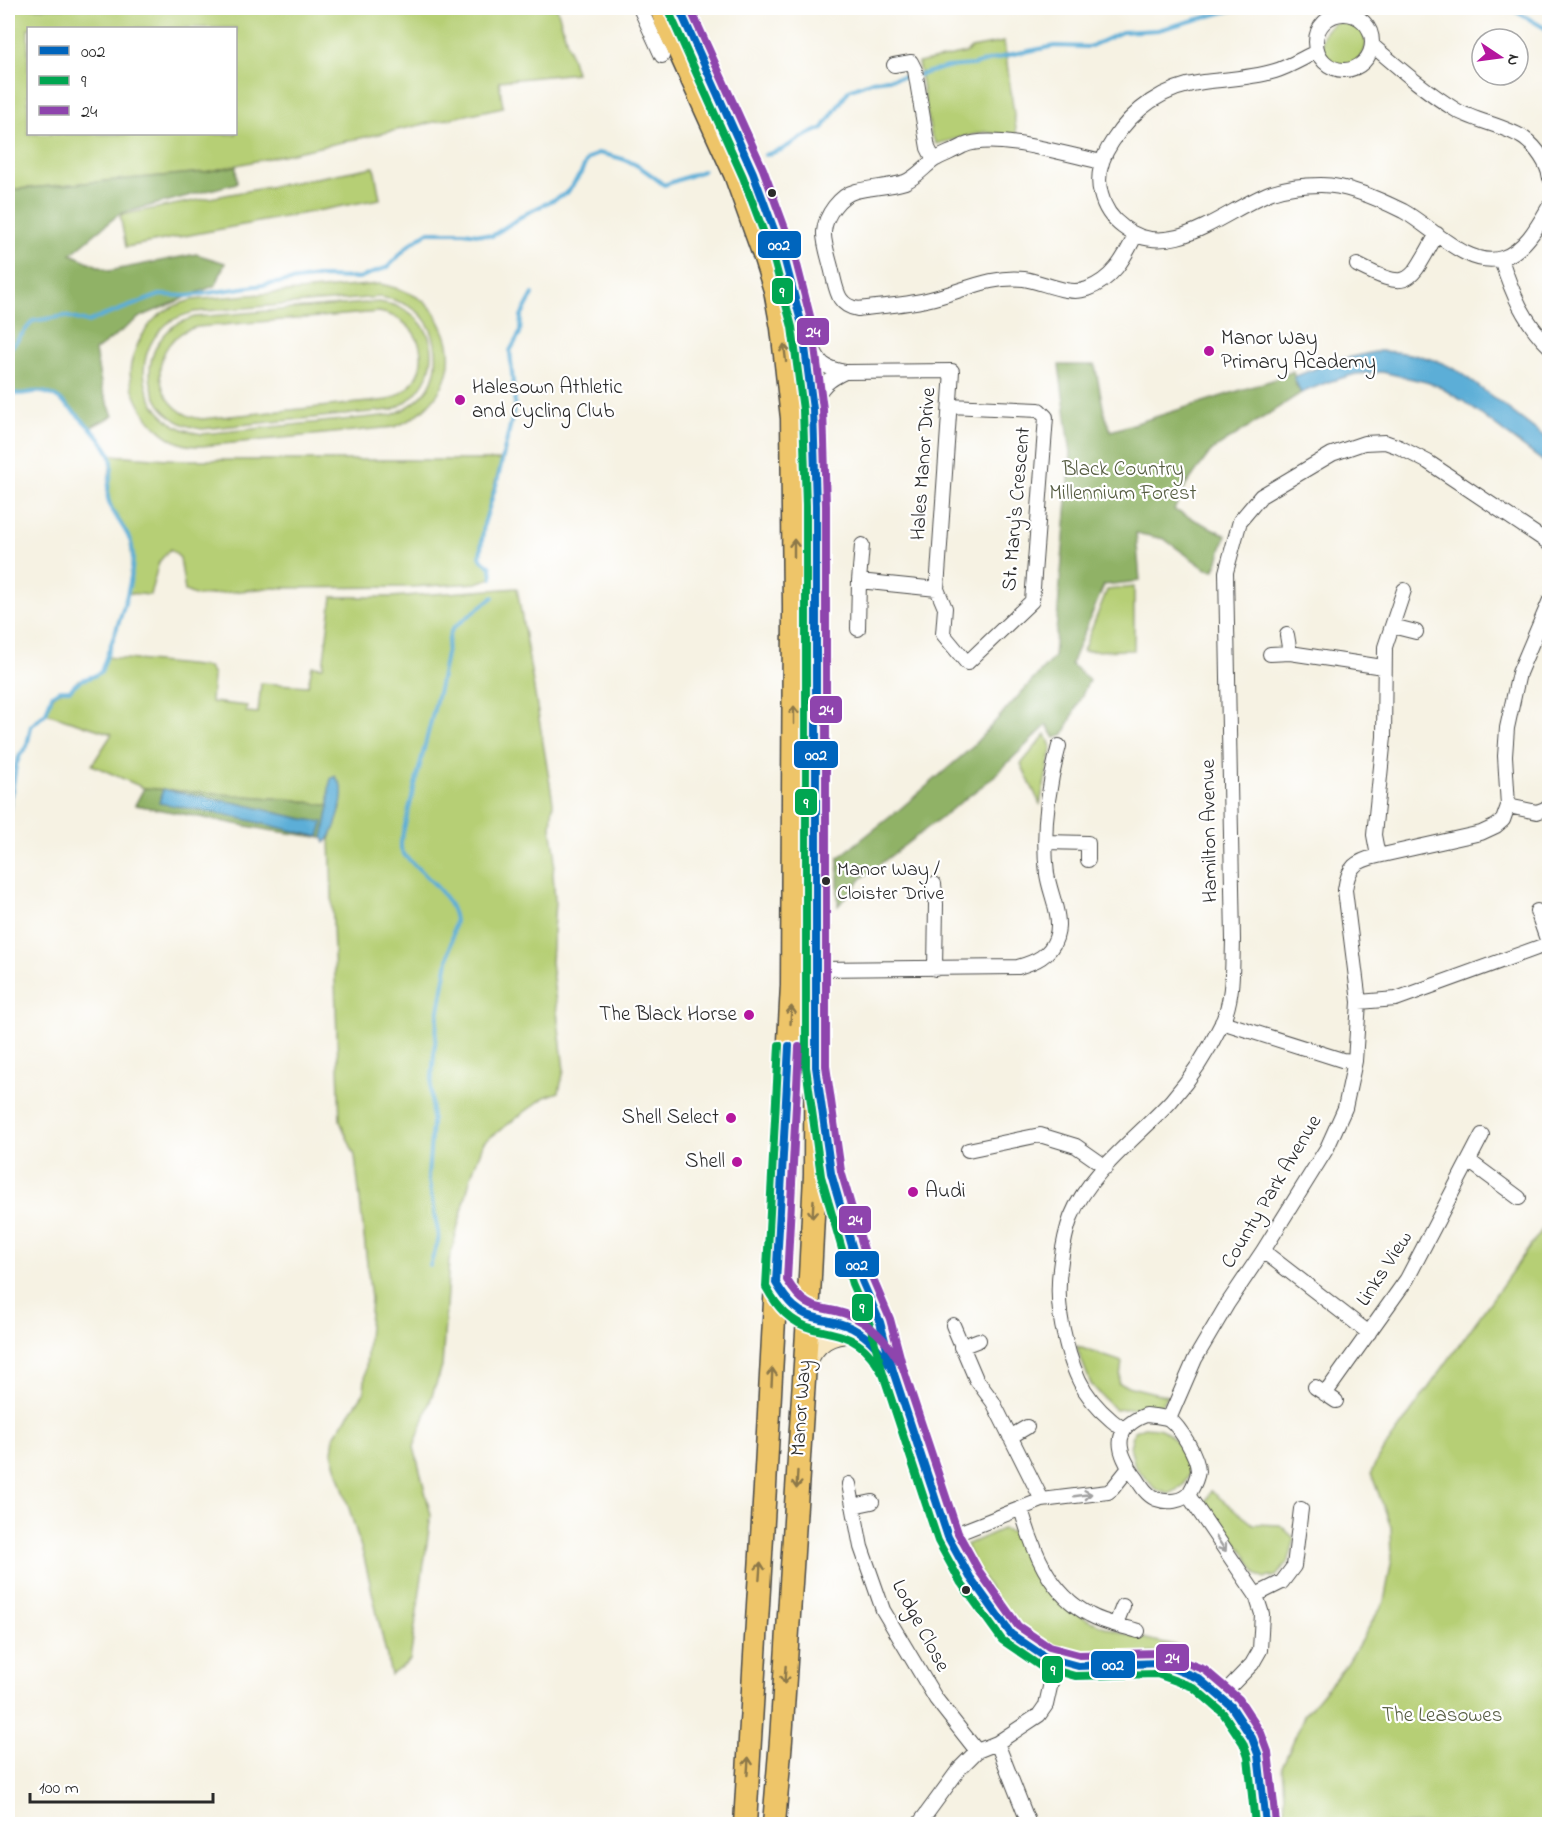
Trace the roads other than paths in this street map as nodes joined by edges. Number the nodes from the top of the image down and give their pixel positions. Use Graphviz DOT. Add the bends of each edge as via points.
graph roads {
  1 [pos="640,8"];
  2 [pos="661,8"];
  3 [pos="679,8"];
  4 [pos="1352,11"];
  5 [pos="1327,13"];
  6 [pos="1372,45"];
  7 [pos="1316,52"];
  8 [pos="662,56"];
  9 [pos="894,65"];
  10 [pos="934,160"];
  11 [pos="1102,162"];
  12 [pos="1550,178"];
  13 [pos="1550,205"];
  14 [pos="1437,234"];
  15 [pos="1135,236"];
  16 [pos="1501,259"];
  17 [pos="1357,265"];
  18 [pos="802,325"];
  19 [pos="1550,347"];
  20 [pos="845,372"];
  21 [pos="950,406"];
  22 [pos="813,409"];
  23 [pos="862,545"];
  24 [pos="1550,545"];
  25 [pos="859,581"];
  26 [pos="937,588"];
  27 [pos="1404,590"];
  28 [pos="1550,600"];
  29 [pos="1392,626"];
  30 [pos="858,629"];
  31 [pos="1416,632"];
  32 [pos="1287,635"];
  33 [pos="1290,653"];
  34 [pos="1270,654"];
  35 [pos="1383,668"];
  36 [pos="1059,746"];
  37 [pos="1508,806"];
  38 [pos="1550,807"];
  39 [pos="1045,842"];
  40 [pos="1378,856"];
  41 [pos="1088,860"];
  42 [pos="934,884"];
  43 [pos="1537,911"];
  44 [pos="1549,946"];
  45 [pos="816,969"];
  46 [pos="935,969"];
  47 [pos="1359,1002"];
  48 [pos="1222,1022"];
  49 [pos="1355,1061"];
  50 [pos="816,1067"];
  51 [pos="1482,1135"];
  52 [pos="968,1150"];
  53 [pos="1469,1161"];
  54 [pos="1106,1167"];
  55 [pos="1520,1198"];
  56 [pos="1263,1251"];
  57 [pos="777,1283"];
  58 [pos="875,1311"];
  59 [pos="808,1317"];
  60 [pos="953,1325"];
  61 [pos="862,1333"];
  62 [pos="1369,1333"];
  63 [pos="979,1340"];
  64 [pos="961,1347"];
  65 [pos="804,1369"];
  66 [pos="892,1371"];
  67 [pos="1325,1394"];
  68 [pos="1169,1419"];
  69 [pos="1027,1427"];
  70 [pos="1124,1430"];
  71 [pos="1010,1437"];
  72 [pos="1129,1468"];
  73 [pos="849,1484"];
  74 [pos="1188,1495"];
  75 [pos="1042,1500"];
  76 [pos="872,1502"];
  77 [pos="853,1506"];
  78 [pos="1021,1509"];
  79 [pos="1301,1509"];
  80 [pos="948,1537"];
  81 [pos="1256,1595"];
  82 [pos="1123,1606"];
  83 [pos="1116,1624"];
  84 [pos="1138,1631"];
  85 [pos="1056,1660"];
  86 [pos="1220,1697"];
  87 [pos="997,1743"];
  88 [pos="977,1751"];
  89 [pos="745,1824"];
  90 [pos="774,1824"];
  91 [pos="920,1824"];
  92 [pos="1029,1824"];
  93 [pos="1266,1824"];
  1 -- 8 [label="street"];
  57 -- 2 [label="highway, Manor Way, one-way" via="792,985 792,418 782,328 764,255 735,174"];
  3 -- 18 [label="highway, Manor Way" via="753,173 784,257"];
  4 -- 5 [label="street"];
  4 -- 6 [label="street" via="1366,25"];
  5 -- 7 [label="street" via="1318,31"];
  6 -- 7 [label="street" via="1365,60 1352,69 1327,66"];
  6 -- 12 [label="street" via="1420,86 1458,111 1524,138 1536,150"];
  7 -- 11 [label="street" via="1278,71 1201,82 1158,96 1121,127"];
  9 -- 10 [label="street" via="911,62 928,148"];
  10 -- 11 [label="street" via="966,145 986,142 1018,144"];
  10 -- 15 [label="street" via="912,179 854,191 836,205 828,218 824,232 837,292 851,308 924,301 997,278 1024,279 1077,292 1115,272"];
  11 -- 15 [label="street" via="1099,181 1103,201 1114,220"];
  13 -- 16 [label="street" via="1528,239"];
  14 -- 15 [label="street" via="1387,204 1324,185 1273,192 1180,238 1154,241"];
  14 -- 16 [label="street" via="1457,250 1485,259"];
  14 -- 17 [label="street" via="1414,274 1405,280 1392,280"];
  16 -- 19 [label="street" via="1514,297 1538,336"];
  18 -- 20 [label="street, Hales Manor Drive" via="822,364"];
  18 -- 22 [label="highway, Manor Way"];
  20 -- 21 [label="street, Hales Manor Drive" via="952,371"];
  20 -- 22 [label="street" via="821,387"];
  21 -- 26 [label="street, Hales Manor Drive"];
  21 -- 26 [label="street, St. Mary's Crescent" via="1039,410 1046,417 1032,601 967,663 943,634 945,608"];
  22 -- 45 [label="highway, Manor Way"];
  23 -- 25 [label="street"];
  24 -- 48 [label="street, Hamilton Avenue" via="1428,462 1385,442 1364,443 1332,454 1261,496 1240,521 1226,572 1233,940 1231,987"];
  25 -- 26 [label="street"];
  25 -- 30 [label="street"];
  27 -- 29 [label="street"];
  28 -- 37 [label="street" via="1519,673 1505,756"];
  29 -- 31 [label="street"];
  29 -- 35 [label="street"];
  32 -- 33 [label="street"];
  33 -- 34 [label="street"];
  33 -- 35 [label="street"];
  35 -- 40 [label="street" via="1384,737 1374,835"];
  36 -- 39 [label="street" via="1050,782"];
  37 -- 38 [label="street" via="1537,812"];
  37 -- 40 [label="street" via="1503,820 1481,833"];
  39 -- 41 [label="street" via="1093,838"];
  39 -- 46 [label="street" via="1047,875 1058,921 1056,938 1041,960 1017,967"];
  40 -- 47 [label="street, County Park Avenue" via="1354,867 1347,875 1345,890"];
  42 -- 46 [label="street" via="942,904"];
  43 -- 44 [label="street"];
  44 -- 47 [label="street" via="1396,999"];
  45 -- 46 [label="street"];
  45 -- 50 [label="highway, Manor Way"];
  47 -- 49 [label="street, County Park Avenue"];
  48 -- 49 [label="street"];
  48 -- 54 [label="street, Hamilton Avenue" via="1196,1069 1172,1100"];
  49 -- 56 [label="street, County Park Avenue" via="1345,1108 1327,1148"];
  50 -- 58 [label="main road" via="831,1173 862,1281"];
  50 -- 59 [label="highway, Manor Way, one-way"];
  51 -- 53 [label="street, Links View"];
  52 -- 54 [label="street" via="1040,1135 1076,1146"];
  53 -- 55 [label="street"];
  53 -- 62 [label="street, Links View" via="1407,1279"];
  54 -- 70 [label="street, Hamilton Avenue" via="1072,1215 1064,1239 1059,1299 1071,1365 1085,1393 1103,1415"];
  56 -- 62 [label="street"];
  56 -- 68 [label="street, County Park Avenue" via="1195,1359"];
  57 -- 59 [label="main road" via="790,1306"];
  89 -- 57 [label="highway, Manor Way, one-way"];
  58 -- 61 [label="main road" via="872,1325"];
  58 -- 66 [label="main road"];
  59 -- 61 [label="main road"];
  59 -- 65 [label="highway, Manor Way"];
  60 -- 64 [label="street"];
  61 -- 65 [label="main road" via="834,1334 822,1340"];
  61 -- 66 [label="main road" via="877,1347"];
  62 -- 67 [label="street, Links View"];
  63 -- 64 [label="street"];
  64 -- 71 [label="street"];
  65 -- 90 [label="highway, Manor Way, one-way"];
  66 -- 80 [label="main road"];
  68 -- 70 [label="street" via="1146,1415 1134,1419"];
  68 -- 74 [label="street" via="1195,1457 1196,1482"];
  69 -- 71 [label="street"];
  70 -- 72 [label="street" via="1120,1453"];
  71 -- 75 [label="street"];
  72 -- 74 [label="street" via="1148,1494 1157,1499 1175,1501"];
  75 -- 72 [label="street, one-way" via="1108,1491"];
  73 -- 77 [label="street, Lodge Close"];
  74 -- 81 [label="street, one-way"];
  75 -- 78 [label="street"];
  76 -- 77 [label="street"];
  77 -- 88 [label="street, Lodge Close" via="861,1547 883,1610 936,1699"];
  78 -- 80 [label="street"];
  78 -- 83 [label="street" via="1045,1573 1057,1588 1090,1616"];
  79 -- 81 [label="street" via="1294,1566 1282,1582"];
  80 -- 85 [label="main road" via="970,1577 1011,1634 1034,1652"];
  81 -- 86 [label="street" via="1262,1614 1260,1650"];
  82 -- 83 [label="street"];
  83 -- 84 [label="street"];
  85 -- 86 [label="main road" via="1078,1666 1159,1663 1198,1678"];
  85 -- 87 [label="street" via="1046,1705 1039,1715"];
  86 -- 93 [label="main road" via="1245,1725 1258,1754"];
  87 -- 88 [label="street"];
  87 -- 92 [label="street"];
  88 -- 91 [label="street"];
}
